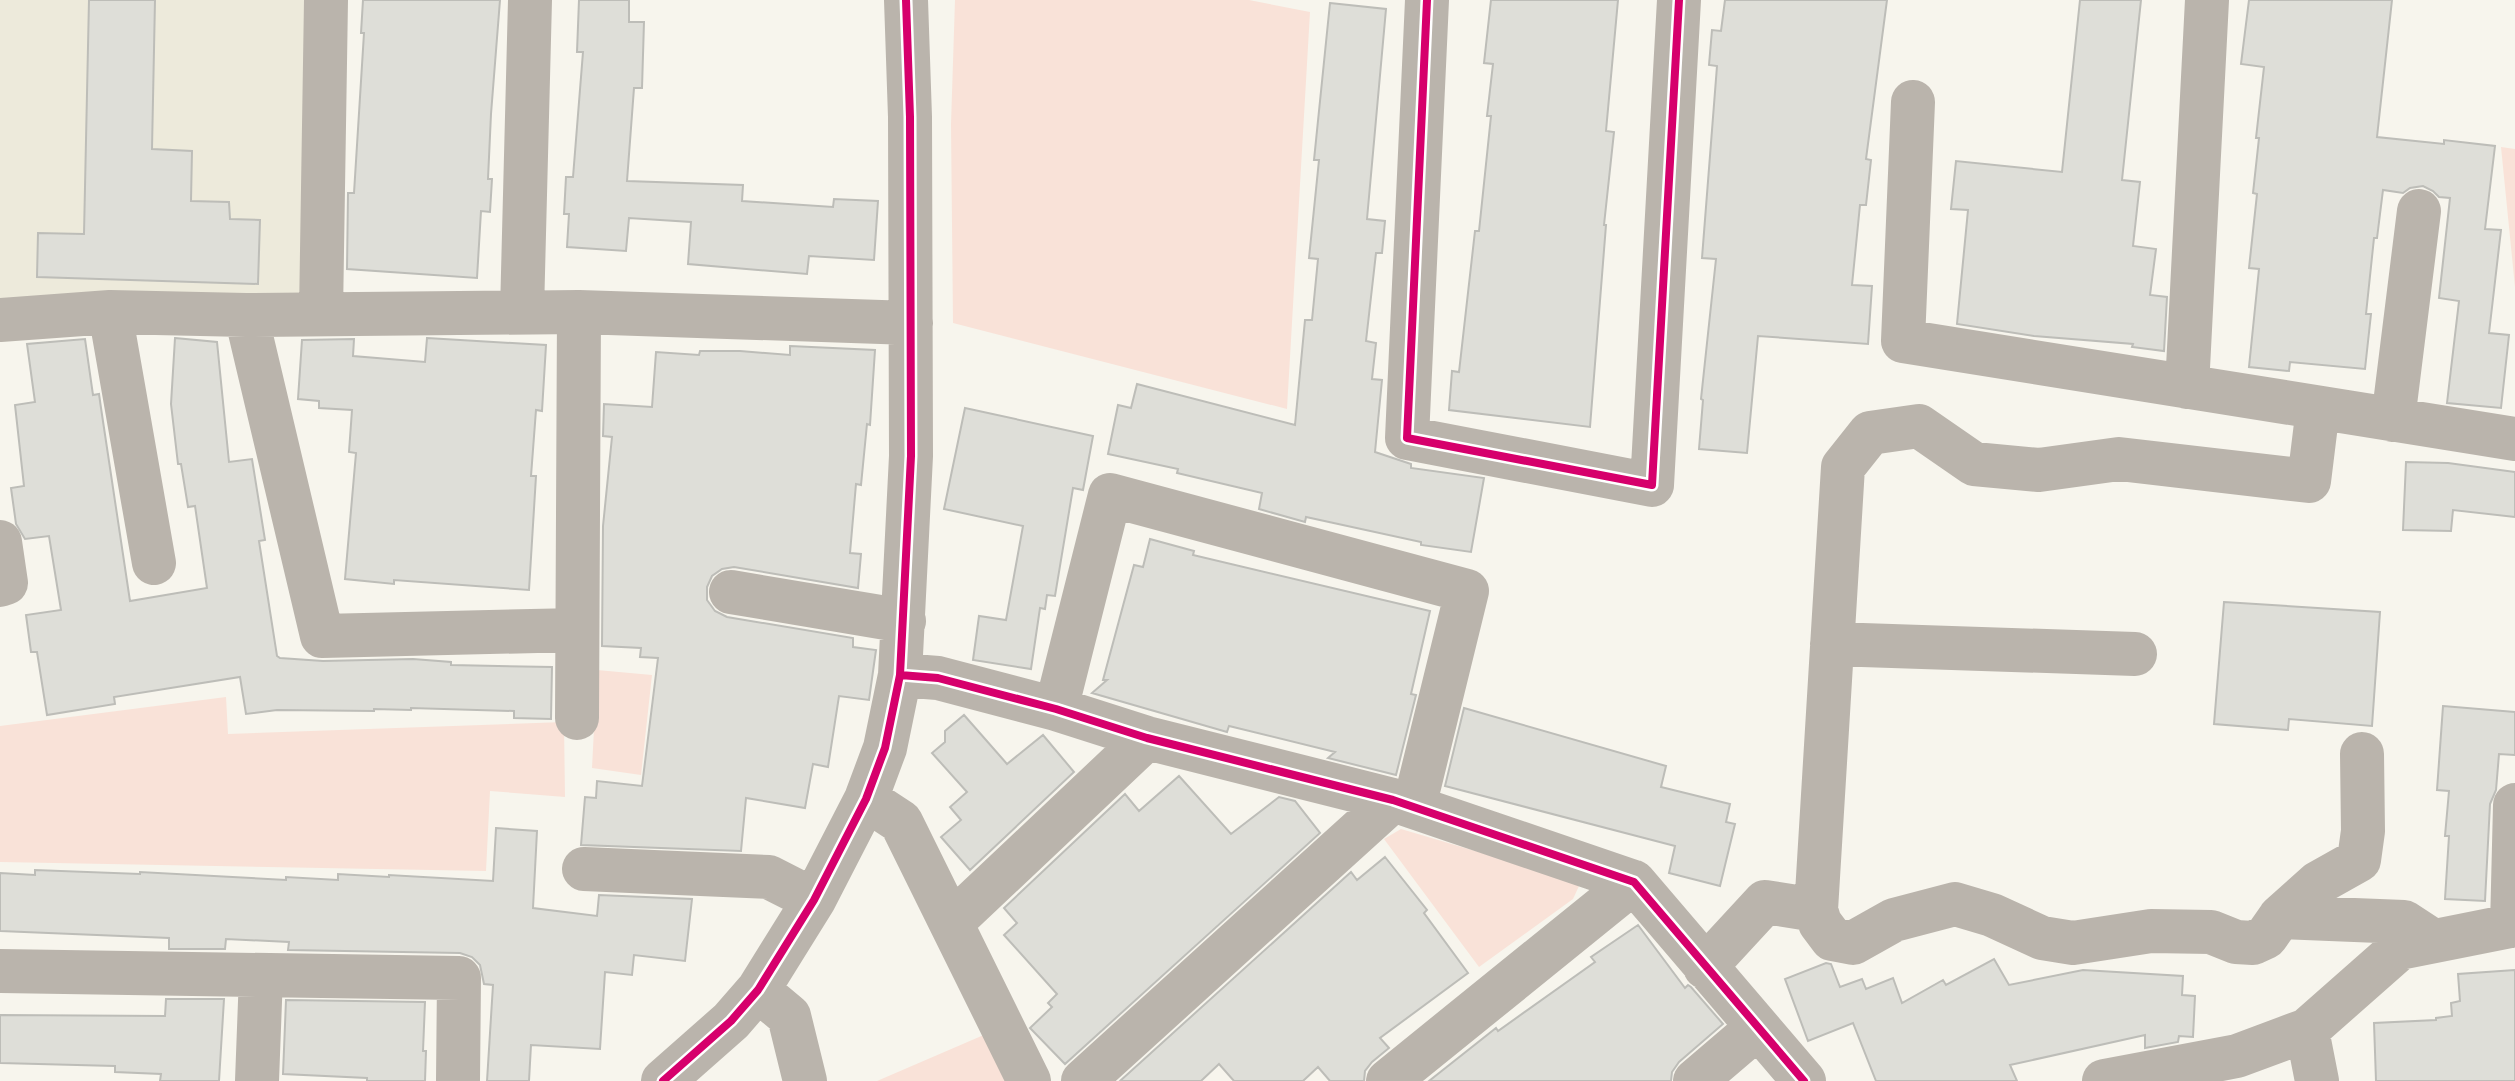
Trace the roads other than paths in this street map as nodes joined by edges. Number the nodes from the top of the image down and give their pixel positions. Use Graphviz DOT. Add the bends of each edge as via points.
graph roads {
  1 [pos="326,0"];
  2 [pos="530,0"];
  3 [pos="906,0"];
  4 [pos="1427,0"];
  5 [pos="1679,0"];
  6 [pos="2207,0"];
  7 [pos="1913,102"];
  8 [pos="2419,211"];
  9 [pos="110,312"];
  10 [pos="522,312"];
  11 [pos="579,312"];
  12 [pos="321,314"];
  13 [pos="246,315"];
  14 [pos="0,320"];
  15 [pos="911,323"];
  16 [pos="2187,387"];
  17 [pos="2318,408"];
  18 [pos="2393,420"];
  19 [pos="2515,439"];
  20 [pos="0,542"];
  21 [pos="154,563"];
  22 [pos="0,585"];
  23 [pos="731,592"];
  24 [pos="904,621"];
  25 [pos="577,630"];
  26 [pos="1832,644"];
  27 [pos="2135,654"];
  28 [pos="900,675"];
  29 [pos="1056,709"];
  30 [pos="577,718"];
  31 [pos="1147,738"];
  32 [pos="2362,754"];
  33 [pos="866,799"];
  34 [pos="1404,804"];
  35 [pos="2515,805"];
  36 [pos="584,869"];
  37 [pos="1634,882"];
  38 [pos="814,900"];
  39 [pos="1816,910"];
  40 [pos="2280,917"];
  41 [pos="951,923"];
  42 [pos="2514,926"];
  43 [pos="2433,941"];
  44 [pos="1705,967"];
  45 [pos="0,971"];
  46 [pos="261,975"];
  47 [pos="758,990"];
  48 [pos="1757,1028"];
  49 [pos="2307,1030"];
  50 [pos="257,1081"];
  51 [pos="458,1081"];
  52 [pos="663,1081"];
  53 [pos="805,1081"];
  54 [pos="1029,1081"];
  55 [pos="1083,1081"];
  56 [pos="1388,1081"];
  57 [pos="1695,1081"];
  58 [pos="1804,1081"];
  59 [pos="2104,1081"];
  60 [pos="2317,1081"];
  1 -- 12 [label="street"];
  2 -- 10 [label="street"];
  3 -- 15 [label="street"];
  4 -- 5 [label="street" via="1407,438 1652,485"];
  6 -- 16 [label="street"];
  7 -- 16 [label="street" via="1903,341"];
  8 -- 18 [label="street"];
  9 -- 13 [label="street"];
  9 -- 14 [label="street"];
  9 -- 21 [label="street"];
  10 -- 11 [label="street"];
  10 -- 12 [label="street"];
  11 -- 15 [label="street"];
  11 -- 25 [label="street"];
  12 -- 13 [label="street"];
  13 -- 25 [label="street" via="322,636"];
  15 -- 24 [label="street"];
  16 -- 17 [label="street"];
  17 -- 18 [label="street"];
  17 -- 26 [label="street" via="2309,481 2119,459 2039,470 1974,464 1919,426 1870,433 1843,467"];
  18 -- 19 [label="street"];
  20 -- 22 [label="street" via="6,583"];
  23 -- 24 [label="street"];
  24 -- 28 [label="street"];
  25 -- 30 [label="street"];
  26 -- 27 [label="street"];
  26 -- 39 [label="street"];
  28 -- 29 [label="street" via="938,678"];
  28 -- 33 [label="street" via="885,748"];
  29 -- 31 [label="street"];
  29 -- 34 [label="street" via="1110,495 1467,591"];
  31 -- 34 [label="street"];
  31 -- 41 [label="street"];
  32 -- 40 [label="street" via="2359,860 2318,883"];
  33 -- 38 [label="street"];
  33 -- 41 [label="street" via="901,822"];
  34 -- 37 [label="street"];
  34 -- 55 [label="street"];
  35 -- 42 [label="street"];
  36 -- 38 [label="street" via="758,864 769,877"];
  37 -- 44 [label="street"];
  37 -- 56 [label="street"];
  38 -- 47 [label="street"];
  39 -- 40 [label="street" via="1832,939 1853,943 1894,920 1955,904 2042,938 2073,943 2151,931 2211,932 2253,943 2266,937"];
  39 -- 44 [label="street" via="1765,902"];
  40 -- 43 [label="street" via="2404,922"];
  41 -- 54 [label="street"];
  42 -- 43 [label="street"];
  43 -- 49 [label="street" via="2400,948"];
  44 -- 48 [label="street"];
  45 -- 46 [label="street"];
  46 -- 50 [label="street"];
  46 -- 51 [label="street" via="459,978"];
  47 -- 52 [label="street"];
  47 -- 53 [label="street" via="789,1016"];
  48 -- 57 [label="street"];
  48 -- 58 [label="street"];
  49 -- 59 [label="street" via="2237,1056"];
  49 -- 60 [label="street"];
}
